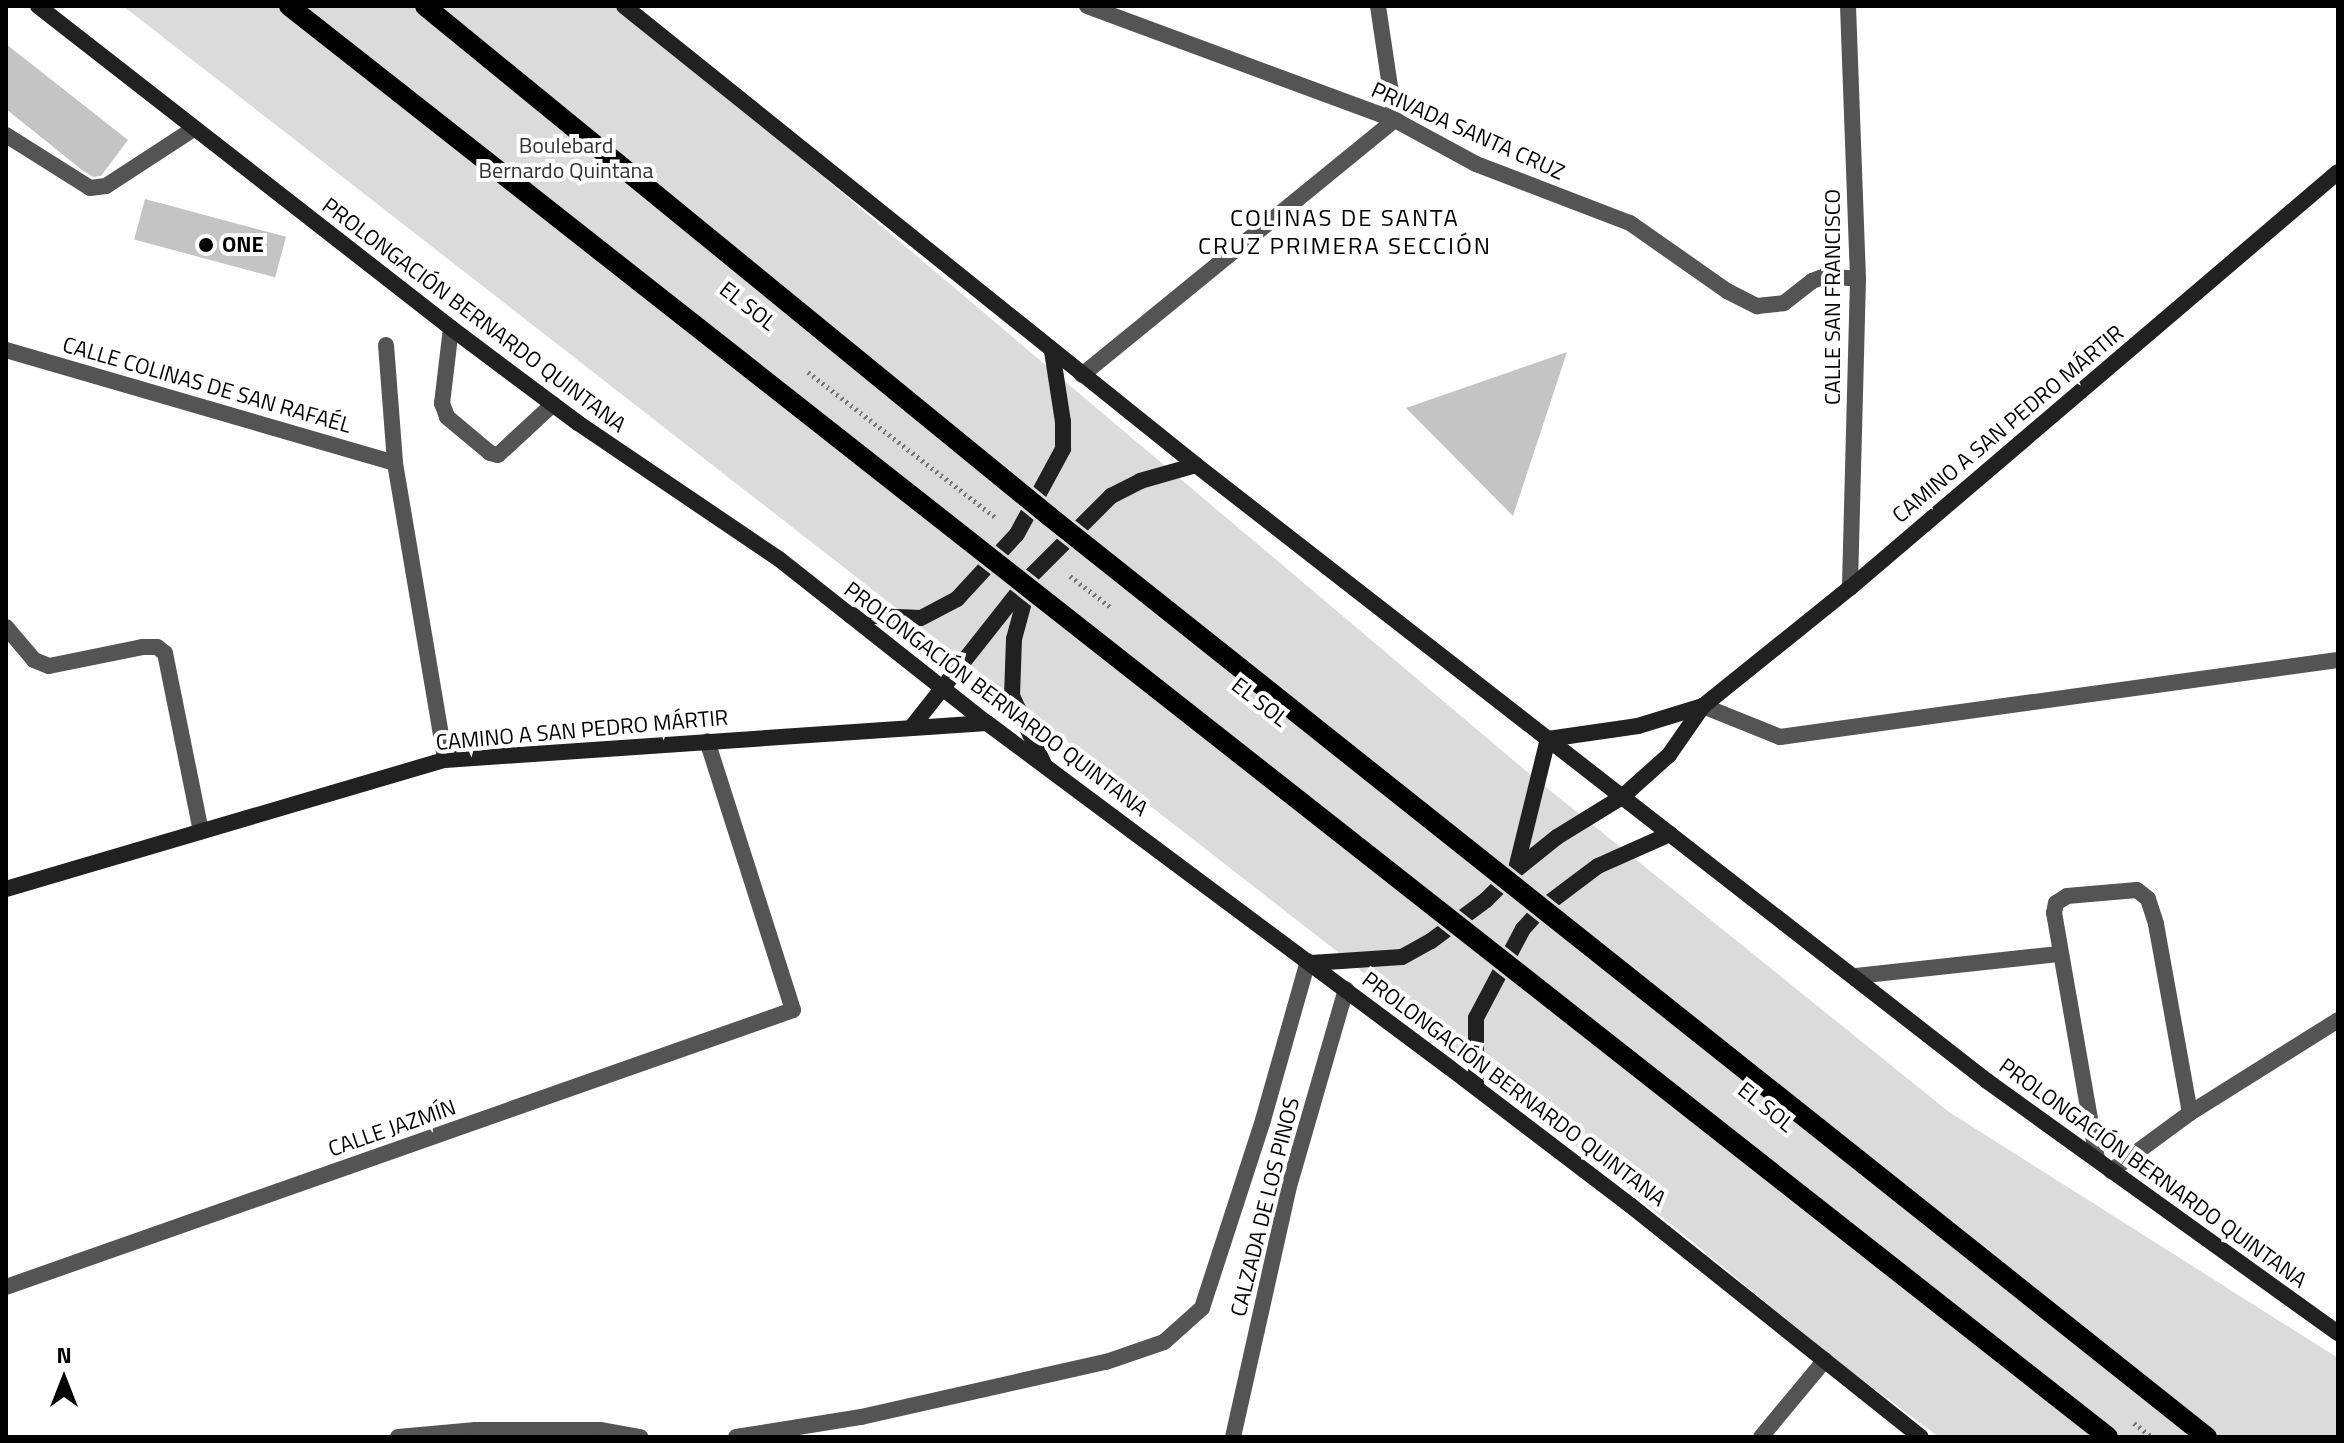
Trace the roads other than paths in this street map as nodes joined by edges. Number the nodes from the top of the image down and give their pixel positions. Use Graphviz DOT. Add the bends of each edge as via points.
graph roads {
  1 [pos="38,6"];
  2 [pos="289,6"];
  3 [pos="425,6"];
  4 [pos="624,6"];
  5 [pos="1087,6"];
  6 [pos="1378,6"];
  7 [pos="1848,6"];
  8 [pos="1395,120"];
  9 [pos="192,130"];
  10 [pos="6,135"];
  11 [pos="2338,172"];
  12 [pos="1858,279"];
  13 [pos="451,328"];
  14 [pos="386,345"];
  15 [pos="6,350"];
  16 [pos="1052,351"];
  17 [pos="1082,375"];
  18 [pos="553,404"];
  19 [pos="395,463"];
  20 [pos="1196,465"];
  21 [pos="1032,575"];
  22 [pos="1850,588"];
  23 [pos="850,615"];
  24 [pos="6,627"];
  25 [pos="2338,660"];
  26 [pos="942,687"];
  27 [pos="1703,706"];
  28 [pos="987,723"];
  29 [pos="911,728"];
  30 [pos="1548,739"];
  31 [pos="707,741"];
  32 [pos="445,760"];
  33 [pos="1045,766"];
  34 [pos="1622,797"];
  35 [pos="201,831"];
  36 [pos="1670,834"];
  37 [pos="1516,870"];
  38 [pos="6,889"];
  39 [pos="2060,954"];
  40 [pos="1309,962"];
  41 [pos="1856,976"];
  42 [pos="1346,989"];
  43 [pos="2338,1020"];
  44 [pos="1476,1087"];
  45 [pos="2190,1113"];
  46 [pos="2097,1159"];
  47 [pos="2111,1171"];
  48 [pos="6,1287"];
  49 [pos="2338,1333"];
  50 [pos="1825,1360"];
  51 [pos="421,1435"];
  52 [pos="398,1437"];
  53 [pos="640,1437"];
  54 [pos="736,1437"];
  55 [pos="1233,1437"];
  56 [pos="1761,1437"];
  57 [pos="1921,1437"];
  58 [pos="2108,1437"];
  59 [pos="2207,1437"];
  1 -- 9 [label="street, PROLONGACIÓN BERNARDO QUINTANA"];
  2 -- 58 [label="main road, bridge"];
  3 -- 59 [label="main road, bridge" via="1049,516"];
  4 -- 16 [label="street, PROLONGACIÓN BERNARDO QUINTANA"];
  5 -- 8 [label="street, PRIVADA SANTA CRUZ"];
  6 -- 8 [label="street"];
  7 -- 12 [label="street, CALLE SAN FRANCISCO"];
  8 -- 12 [label="street, PRIVADA SANTA CRUZ" via="1476,164 1630,223 1757,306 1784,303 1825,276"];
  8 -- 17 [label="street"];
  9 -- 10 [label="street" via="106,186 90,188"];
  9 -- 13 [label="street, PROLONGACIÓN BERNARDO QUINTANA"];
  11 -- 22 [label="street, CAMINO A SAN PEDRO MÁRTIR"];
  12 -- 22 [label="street, CALLE SAN FRANCISCO"];
  13 -- 18 [label="street, PROLONGACIÓN BERNARDO QUINTANA"];
  13 -- 18 [label="street" via="442,403 447,417 490,453 498,455"];
  14 -- 19 [label="street"];
  15 -- 19 [label="street, CALLE COLINAS DE SAN RAFAÉL"];
  16 -- 17 [label="street, PROLONGACIÓN BERNARDO QUINTANA"];
  16 -- 23 [label="street" via="1063,449 1017,534 957,599 921,618"];
  17 -- 20 [label="street, PROLONGACIÓN BERNARDO QUINTANA"];
  18 -- 23 [label="street, PROLONGACIÓN BERNARDO QUINTANA" via="779,559"];
  19 -- 32 [label="street"];
  20 -- 21 [label="street" via="1140,481 1111,496"];
  20 -- 30 [label="street, PROLONGACIÓN BERNARDO QUINTANA"];
  21 -- 26 [label="street"];
  21 -- 33 [label="street" via="1014,639 1012,696"];
  22 -- 27 [label="street, CAMINO A SAN PEDRO MÁRTIR"];
  23 -- 26 [label="street, PROLONGACIÓN BERNARDO QUINTANA"];
  24 -- 35 [label="street" via="34,660 49,666 142,647 165,653"];
  25 -- 27 [label="street" via="1780,737"];
  26 -- 28 [label="street, PROLONGACIÓN BERNARDO QUINTANA"];
  26 -- 29 [label="street"];
  27 -- 30 [label="street, CAMINO A SAN PEDRO MÁRTIR" via="1638,726"];
  27 -- 34 [label="street, CAMINO A SAN PEDRO MÁRTIR" via="1669,755"];
  28 -- 29 [label="street, CAMINO A SAN PEDRO MÁRTIR"];
  28 -- 33 [label="street, PROLONGACIÓN BERNARDO QUINTANA"];
  29 -- 31 [label="street, CAMINO A SAN PEDRO MÁRTIR"];
  30 -- 34 [label="street, PROLONGACIÓN BERNARDO QUINTANA"];
  30 -- 37 [label="street"];
  31 -- 32 [label="street, CAMINO A SAN PEDRO MÁRTIR"];
  31 -- 48 [label="street, CALLE JAZMÍN" via="793,1010"];
  32 -- 35 [label="street, CAMINO A SAN PEDRO MÁRTIR"];
  33 -- 40 [label="street, PROLONGACIÓN BERNARDO QUINTANA"];
  34 -- 36 [label="street, PROLONGACIÓN BERNARDO QUINTANA"];
  34 -- 37 [label="street, CAMINO A SAN PEDRO MÁRTIR"];
  35 -- 38 [label="street, CAMINO A SAN PEDRO MÁRTIR"];
  36 -- 41 [label="street, PROLONGACIÓN BERNARDO QUINTANA"];
  36 -- 44 [label="street" via="1598,866 1523,929 1476,1018"];
  37 -- 40 [label="street, CAMINO A SAN PEDRO MÁRTIR" via="1486,900 1402,957"];
  39 -- 41 [label="street"];
  39 -- 45 [label="street" via="2056,903 2067,896 2125,888 2148,899"];
  39 -- 46 [label="street"];
  40 -- 42 [label="street, PROLONGACIÓN BERNARDO QUINTANA"];
  40 -- 54 [label="street" via="1208,1294 1202,1308 1164,1342 1106,1362 876,1414"];
  41 -- 46 [label="street, PROLONGACIÓN BERNARDO QUINTANA" via="1987,1081"];
  42 -- 44 [label="street, PROLONGACIÓN BERNARDO QUINTANA"];
  42 -- 55 [label="street, CALZADA DE LOS PINOS" via="1288,1190"];
  43 -- 45 [label="street"];
  44 -- 50 [label="street, PROLONGACIÓN BERNARDO QUINTANA"];
  45 -- 47 [label="street"];
  46 -- 47 [label="street, PROLONGACIÓN BERNARDO QUINTANA"];
  47 -- 49 [label="street, PROLONGACIÓN BERNARDO QUINTANA"];
  50 -- 56 [label="street"];
  50 -- 57 [label="street, PROLONGACIÓN BERNARDO QUINTANA"];
  51 -- 52 [label="street"];
  51 -- 53 [label="street" via="600,1430"];
}
